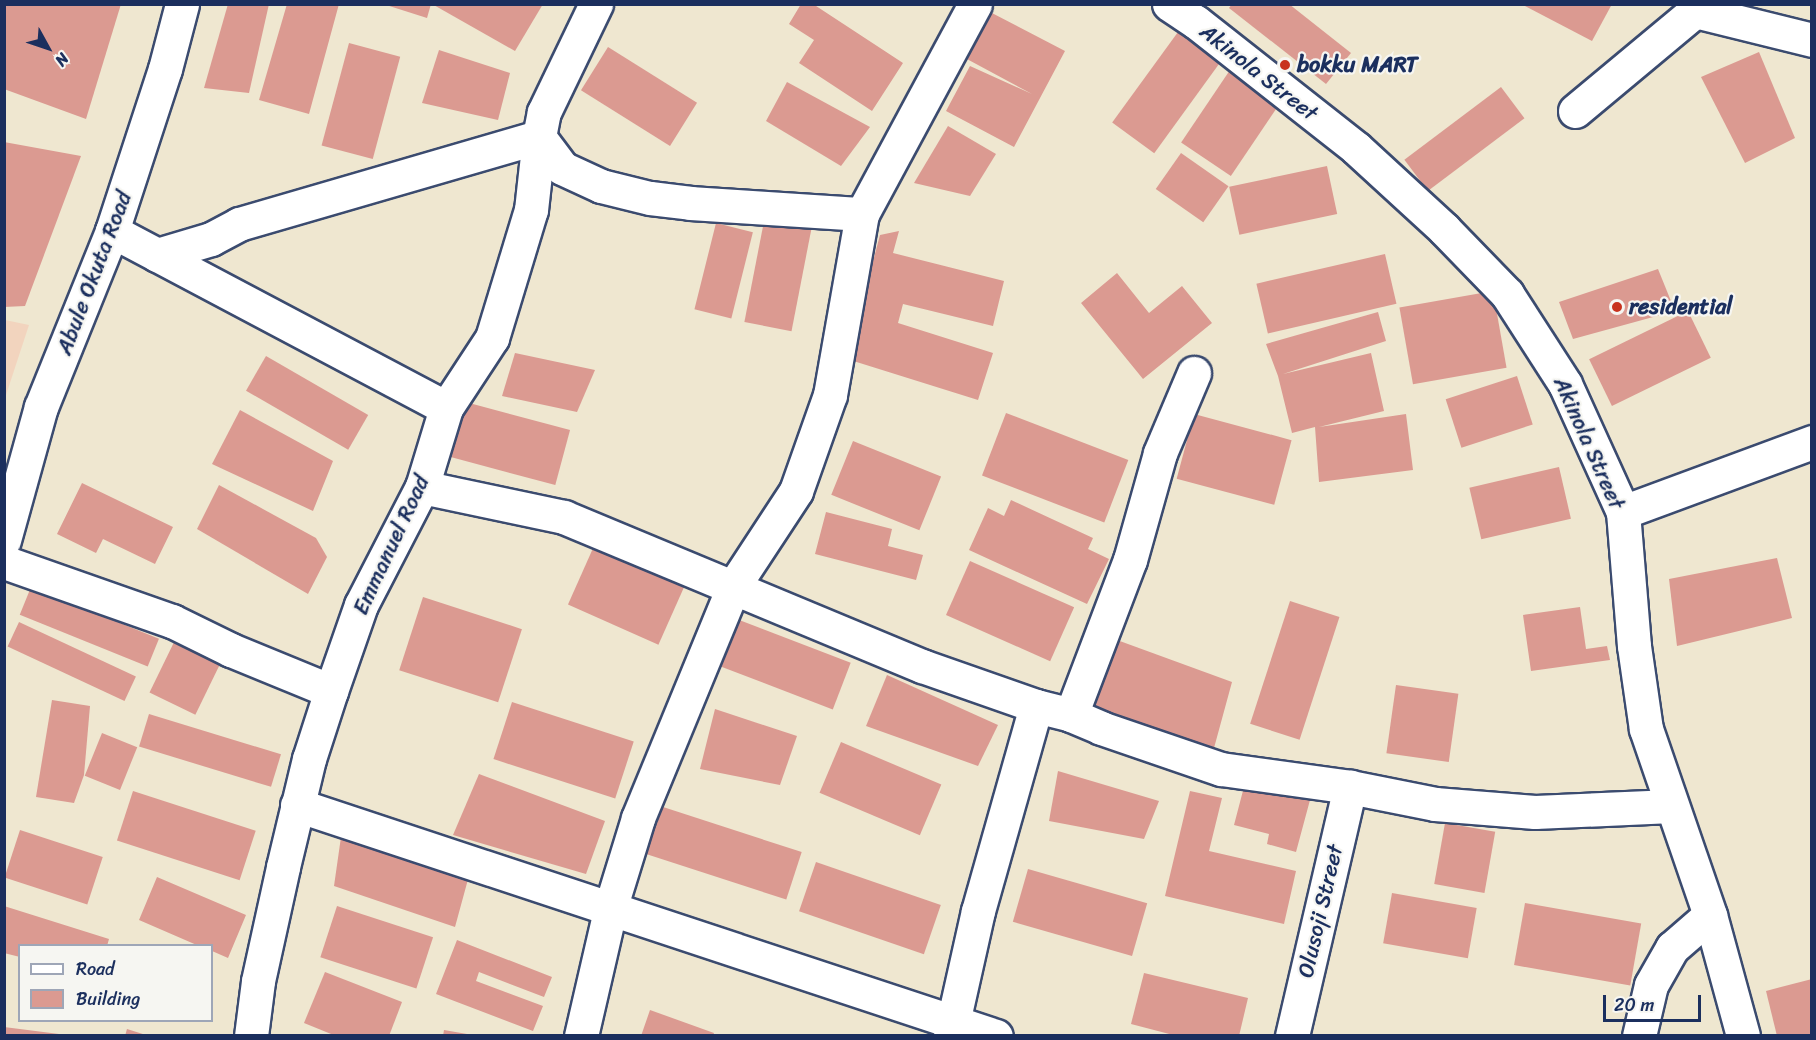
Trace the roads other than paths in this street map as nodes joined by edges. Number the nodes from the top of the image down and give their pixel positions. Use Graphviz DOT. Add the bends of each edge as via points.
graph roads {
  1 [pos="182,4"];
  2 [pos="596,4"];
  3 [pos="975,4"];
  4 [pos="1169,4"];
  5 [pos="1697,8"];
  6 [pos="1812,40"];
  7 [pos="1575,111"];
  8 [pos="539,137"];
  9 [pos="862,214"];
  10 [pos="112,231"];
  11 [pos="157,255"];
  12 [pos="1194,373"];
  13 [pos="446,408"];
  14 [pos="1812,442"];
  15 [pos="422,487"];
  16 [pos="1623,513"];
  17 [pos="4,540"];
  18 [pos="4,562"];
  19 [pos="733,587"];
  20 [pos="331,691"];
  21 [pos="1036,706"];
  22 [pos="1071,715"];
  23 [pos="1350,787"];
  24 [pos="297,805"];
  25 [pos="1672,806"];
  26 [pos="611,906"];
  27 [pos="1710,915"];
  28 [pos="952,1029"];
  29 [pos="250,1035"];
  30 [pos="581,1035"];
  31 [pos="996,1035"];
  32 [pos="1292,1035"];
  33 [pos="1639,1035"];
  34 [pos="1743,1035"];
  1 -- 10 [label="street, Abule Okuta Road"];
  2 -- 8 [label="street, Emmanuel Road" via="544,112"];
  3 -- 9 [label="street"];
  4 -- 16 [label="street, Akinola Street" via="1356,148 1508,294 1566,384"];
  5 -- 6 [label="street"];
  5 -- 7 [label="street"];
  8 -- 9 [label="street" via="562,168 602,186 650,198"];
  8 -- 11 [label="street" via="239,224 211,239"];
  8 -- 13 [label="street, Emmanuel Road" via="531,210 492,338"];
  9 -- 19 [label="street" via="846,318 826,406 796,491"];
  10 -- 11 [label="street"];
  10 -- 17 [label="street, Abule Okuta Road" via="41,407"];
  11 -- 13 [label="street"];
  12 -- 22 [label="street" via="1160,453 1130,560"];
  13 -- 15 [label="street, Emmanuel Road"];
  14 -- 16 [label="street"];
  15 -- 19 [label="street" via="564,517"];
  15 -- 20 [label="street, Emmanuel Road" via="361,605"];
  16 -- 25 [label="street, Akinola Street" via="1634,646 1646,729"];
  18 -- 20 [label="street" via="172,621"];
  19 -- 21 [label="street" via="922,666"];
  19 -- 26 [label="street" via="638,818"];
  20 -- 24 [label="street, Emmanuel Road"];
  21 -- 22 [label="street"];
  21 -- 28 [label="street" via="978,911"];
  22 -- 23 [label="street" via="1221,770"];
  23 -- 25 [label="street" via="1435,804 1535,812"];
  23 -- 32 [label="street, Olusoji Street"];
  24 -- 26 [label="street"];
  24 -- 29 [label="street, Emmanuel Road"];
  25 -- 27 [label="street, Akinola Street"];
  26 -- 28 [label="street"];
  26 -- 30 [label="street"];
  27 -- 33 [label="street" via="1672,948 1652,985"];
  27 -- 34 [label="street, Akinola Street"];
  28 -- 31 [label="street"];
}
